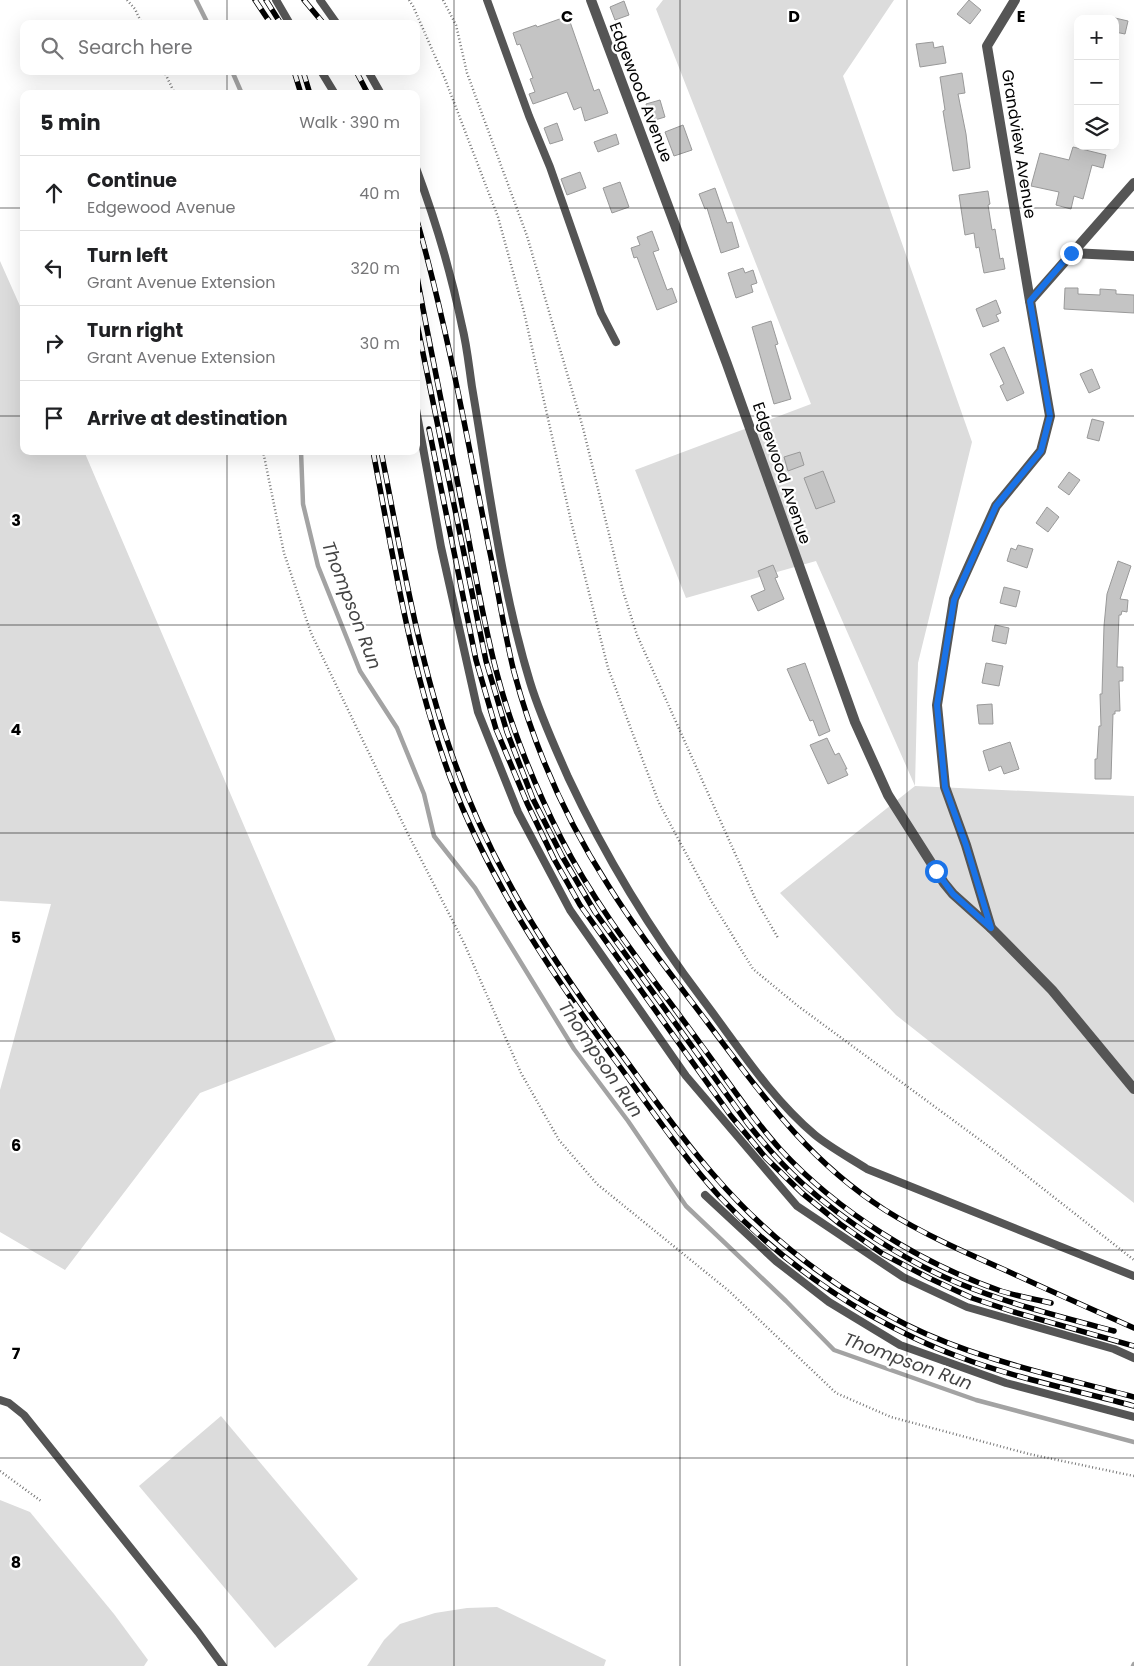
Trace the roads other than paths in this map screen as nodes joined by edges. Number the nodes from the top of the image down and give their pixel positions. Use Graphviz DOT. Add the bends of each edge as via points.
graph roads {
  1 [pos="276,0"];
  2 [pos="320,0"];
  3 [pos="487,0"];
  4 [pos="590,0"];
  5 [pos="1016,0"];
  6 [pos="288,20"];
  7 [pos="334,20"];
  8 [pos="323,75"];
  9 [pos="370,75"];
  10 [pos="333,90"];
  11 [pos="379,90"];
  12 [pos="420,180"];
  13 [pos="1134,183"];
  14 [pos="1071,253"];
  15 [pos="1134,256"];
  16 [pos="1030,301"];
  17 [pos="616,342"];
  18 [pos="420,431"];
  19 [pos="991,928"];
  20 [pos="1134,1089"];
  21 [pos="705,1195"];
  22 [pos="1134,1276"];
  23 [pos="1134,1358"];
  24 [pos="0,1400"];
  25 [pos="1134,1417"];
  26 [pos="223,1666"];
  1 -- 6 [label="lane"];
  2 -- 7 [label="lane"];
  3 -- 17 [label="lane" via="601,313"];
  4 -- 19 [label="street, Edgewood Avenue" via="706,305 865,747 888,795 944,883"];
  5 -- 16 [label="street, Grandview Avenue" via="988,46"];
  8 -- 10 [label="lane"];
  9 -- 11 [label="lane"];
  12 -- 22 [label="lane" via="463,328 507,588 540,717 595,833 653,930 768,1085 829,1146 867,1169"];
  13 -- 14 [label="street"];
  14 -- 15 [label="street"];
  14 -- 16 [label="street"];
  16 -- 19 [label="street, Grandview Avenue" via="1050,416 1041,451 996,506 954,600 937,705 945,787"];
  18 -- 23 [label="lane" via="441,547 478,712 518,812 570,910 686,1076 798,1206 903,1277 967,1307"];
  19 -- 20 [label="street, Edgewood Avenue" via="1052,990"];
  21 -- 25 [label="lane" via="776,1261 829,1302 900,1345 1006,1383"];
  24 -- 26 [label="lane" via="24,1415"];
}
